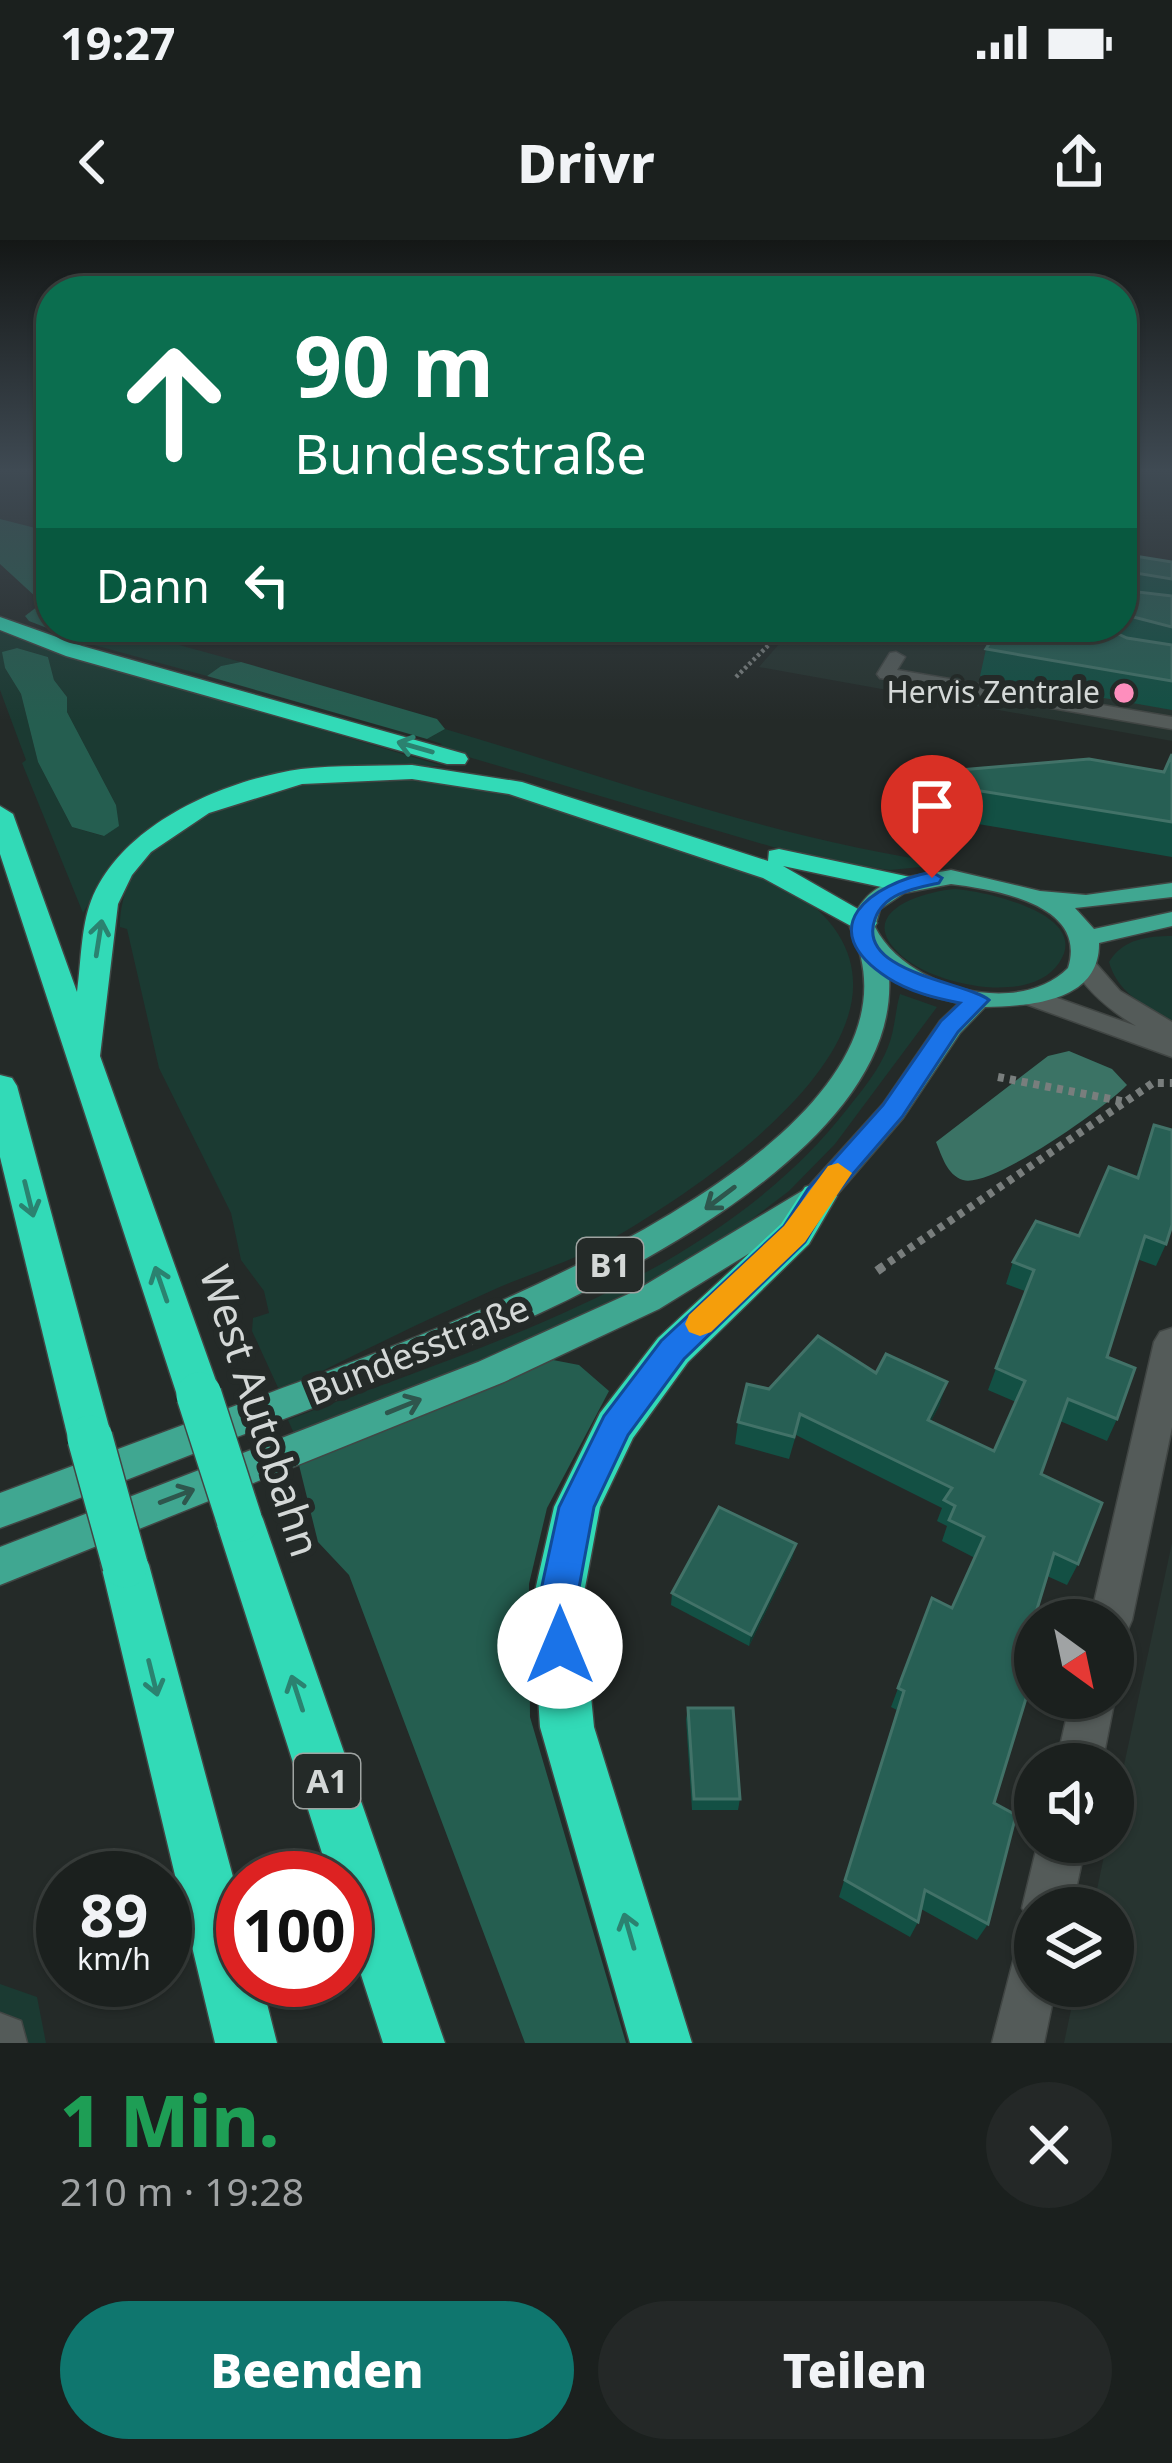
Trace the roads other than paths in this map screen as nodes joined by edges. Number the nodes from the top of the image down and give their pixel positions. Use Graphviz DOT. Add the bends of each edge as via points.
graph roads {
  1 [pos="0,623"];
  2 [pos="36,637"];
  3 [pos="50,642"];
  4 [pos="896,658"];
  5 [pos="1172,723"];
  6 [pos="0,814"];
  7 [pos="904,884"];
  8 [pos="1172,890"];
  9 [pos="1040,898"];
  10 [pos="1172,919"];
  11 [pos="862,923"];
  12 [pos="1085,952"];
  13 [pos="874,954"];
  14 [pos="1032,997"];
  15 [pos="977,1000"];
  16 [pos="1172,1033"];
  17 [pos="1172,1048"];
  18 [pos="84,1054"];
  19 [pos="0,1086"];
  20 [pos="818,1196"];
  21 [pos="1172,1342"];
  22 [pos="0,1511"];
  23 [pos="0,1566"];
  24 [pos="1116,1599"];
  25 [pos="1026,2007"];
  26 [pos="246,2043"];
  27 [pos="414,2043"];
  28 [pos="662,2043"];
  29 [pos="1018,2043"];
  2 -- 1 [label="highway, one-way"];
  7 -- 3 [label="highway, one-way" via="775,856"];
  4 -- 5 [label="street" via="886,674"];
  6 -- 18 [label="highway, West Autobahn / A1"];
  7 -- 9 [label="main road" via="970,878"];
  7 -- 11 [label="main road" via="874,901"];
  8 -- 9 [label="main road" via="1085,902"];
  9 -- 12 [label="main road" via="1072,920"];
  10 -- 12 [label="main road"];
  11 -- 13 [label="main road, Bundesstraße / B1"];
  18 -- 11 [label="highway, one-way" via="104,904 118,873 141,846 200,807 300,777 412,772 513,788 773,872"];
  12 -- 14 [label="main road" via="1064,986"];
  12 -- 16 [label="street" via="1090,978"];
  13 -- 15 [label="main road" via="930,989"];
  13 -- 22 [label="main road, Bundesstraße / B1, one-way" via="873,1020 841,1082 808,1122 709,1208 586,1277 386,1364"];
  14 -- 15 [label="main road"];
  14 -- 17 [label="street"];
  15 -- 20 [label="main road, Bundesstraße / B1"];
  27 -- 18 [label="highway, West Autobahn / A1, one-way, bridge"];
  19 -- 26 [label="highway, one-way, bridge"];
  23 -- 20 [label="main road, Bundesstraße / B1, one-way" via="511,1363 646,1300"];
  28 -- 20 [label="highway, one-way" via="567,1727 557,1604 577,1507 616,1426 673,1350 795,1234"];
  21 -- 24 [label="street"];
  25 -- 29 [label="street"];
}
